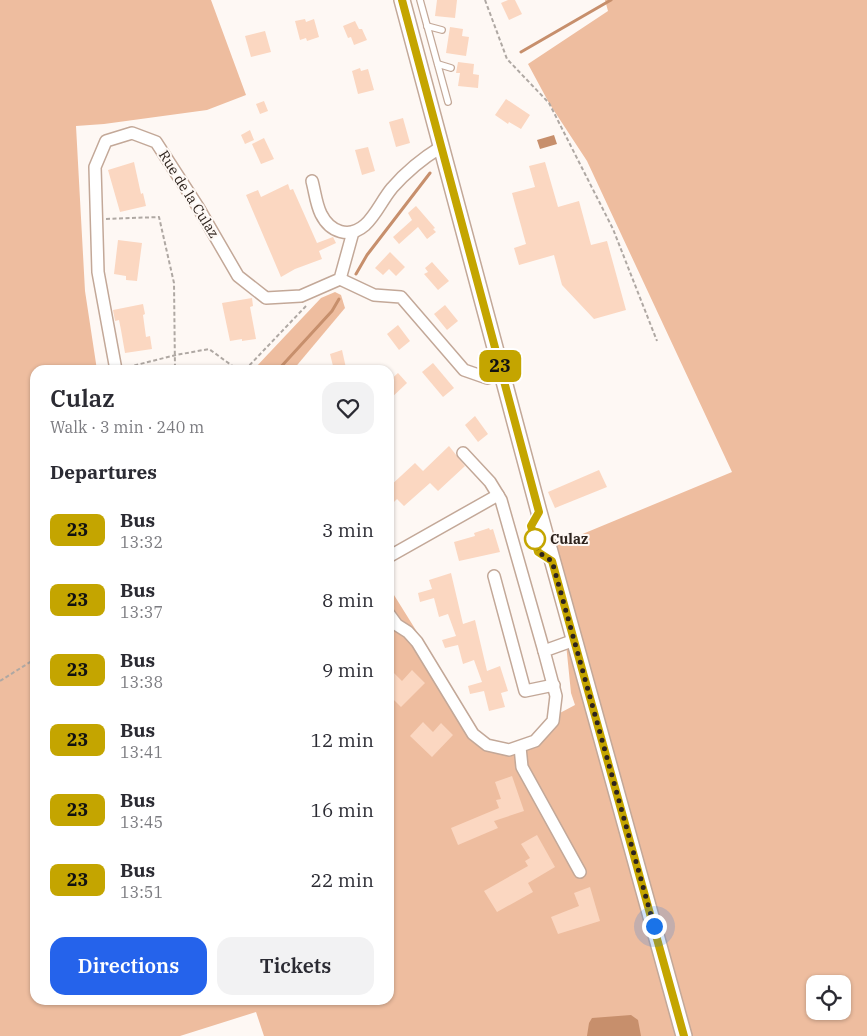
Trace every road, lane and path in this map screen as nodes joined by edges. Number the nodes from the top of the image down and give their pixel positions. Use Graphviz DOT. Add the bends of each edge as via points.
graph roads {
  1 [pos="402,0"];
  2 [pos="420,0"];
  3 [pos="485,0"];
  4 [pos="427,26"];
  5 [pos="442,30"];
  6 [pos="438,64"];
  7 [pos="451,68"];
  8 [pos="448,102"];
  9 [pos="442,147"];
  10 [pos="312,181"];
  11 [pos="96,219"];
  12 [pos="353,232"];
  13 [pos="340,279"];
  14 [pos="318,289"];
  15 [pos="657,341"];
  16 [pos="176,355"];
  17 [pos="115,365"];
  18 [pos="136,365"];
  19 [pos="175,365"];
  20 [pos="231,365"];
  21 [pos="250,365"];
  22 [pos="502,374"];
  23 [pos="463,453"];
  24 [pos="498,495"];
  25 [pos="394,554"];
  26 [pos="494,576"];
  27 [pos="394,621"];
  28 [pos="568,642"];
  29 [pos="544,651"];
  30 [pos="30,662"];
  31 [pos="0,681"];
  32 [pos="554,685"];
  33 [pos="520,747"];
  34 [pos="580,872"];
  35 [pos="684,1036"];
  1 -- 9 [label="street"];
  2 -- 4 [label="lane"];
  3 -- 15 [label="path" via="507,59 549,103 614,229"];
  4 -- 5 [label="lane"];
  4 -- 6 [label="lane"];
  6 -- 7 [label="lane"];
  6 -- 8 [label="lane"];
  9 -- 12 [label="street" via="406,174 366,224"];
  9 -- 22 [label="street"];
  10 -- 12 [label="street" via="326,222 337,231"];
  11 -- 14 [label="street, Rue de la Culaz" via="95,167 106,141 132,133 156,142 238,276 266,298 301,296"];
  11 -- 16 [label="path" via="159,217 174,283"];
  11 -- 17 [label="street, Rue de la Culaz" via="98,272"];
  12 -- 13 [label="street"];
  13 -- 14 [label="street, Rue de la Culaz"];
  13 -- 22 [label="street" via="374,295 401,297 464,370 487,378"];
  14 -- 21 [label="path"];
  16 -- 18 [label="path"];
  16 -- 19 [label="path"];
  16 -- 20 [label="path" via="209,349"];
  22 -- 35 [label="street"];
  23 -- 24 [label="street"];
  24 -- 25 [label="street"];
  24 -- 29 [label="street"];
  26 -- 32 [label="street" via="525,691"];
  27 -- 33 [label="street" via="417,642 473,734 487,744 509,750"];
  28 -- 29 [label="street"];
  29 -- 32 [label="street"];
  30 -- 31 [label="path"];
  32 -- 33 [label="street" via="553,721 535,741"];
  33 -- 34 [label="street" via="522,767"];
}
